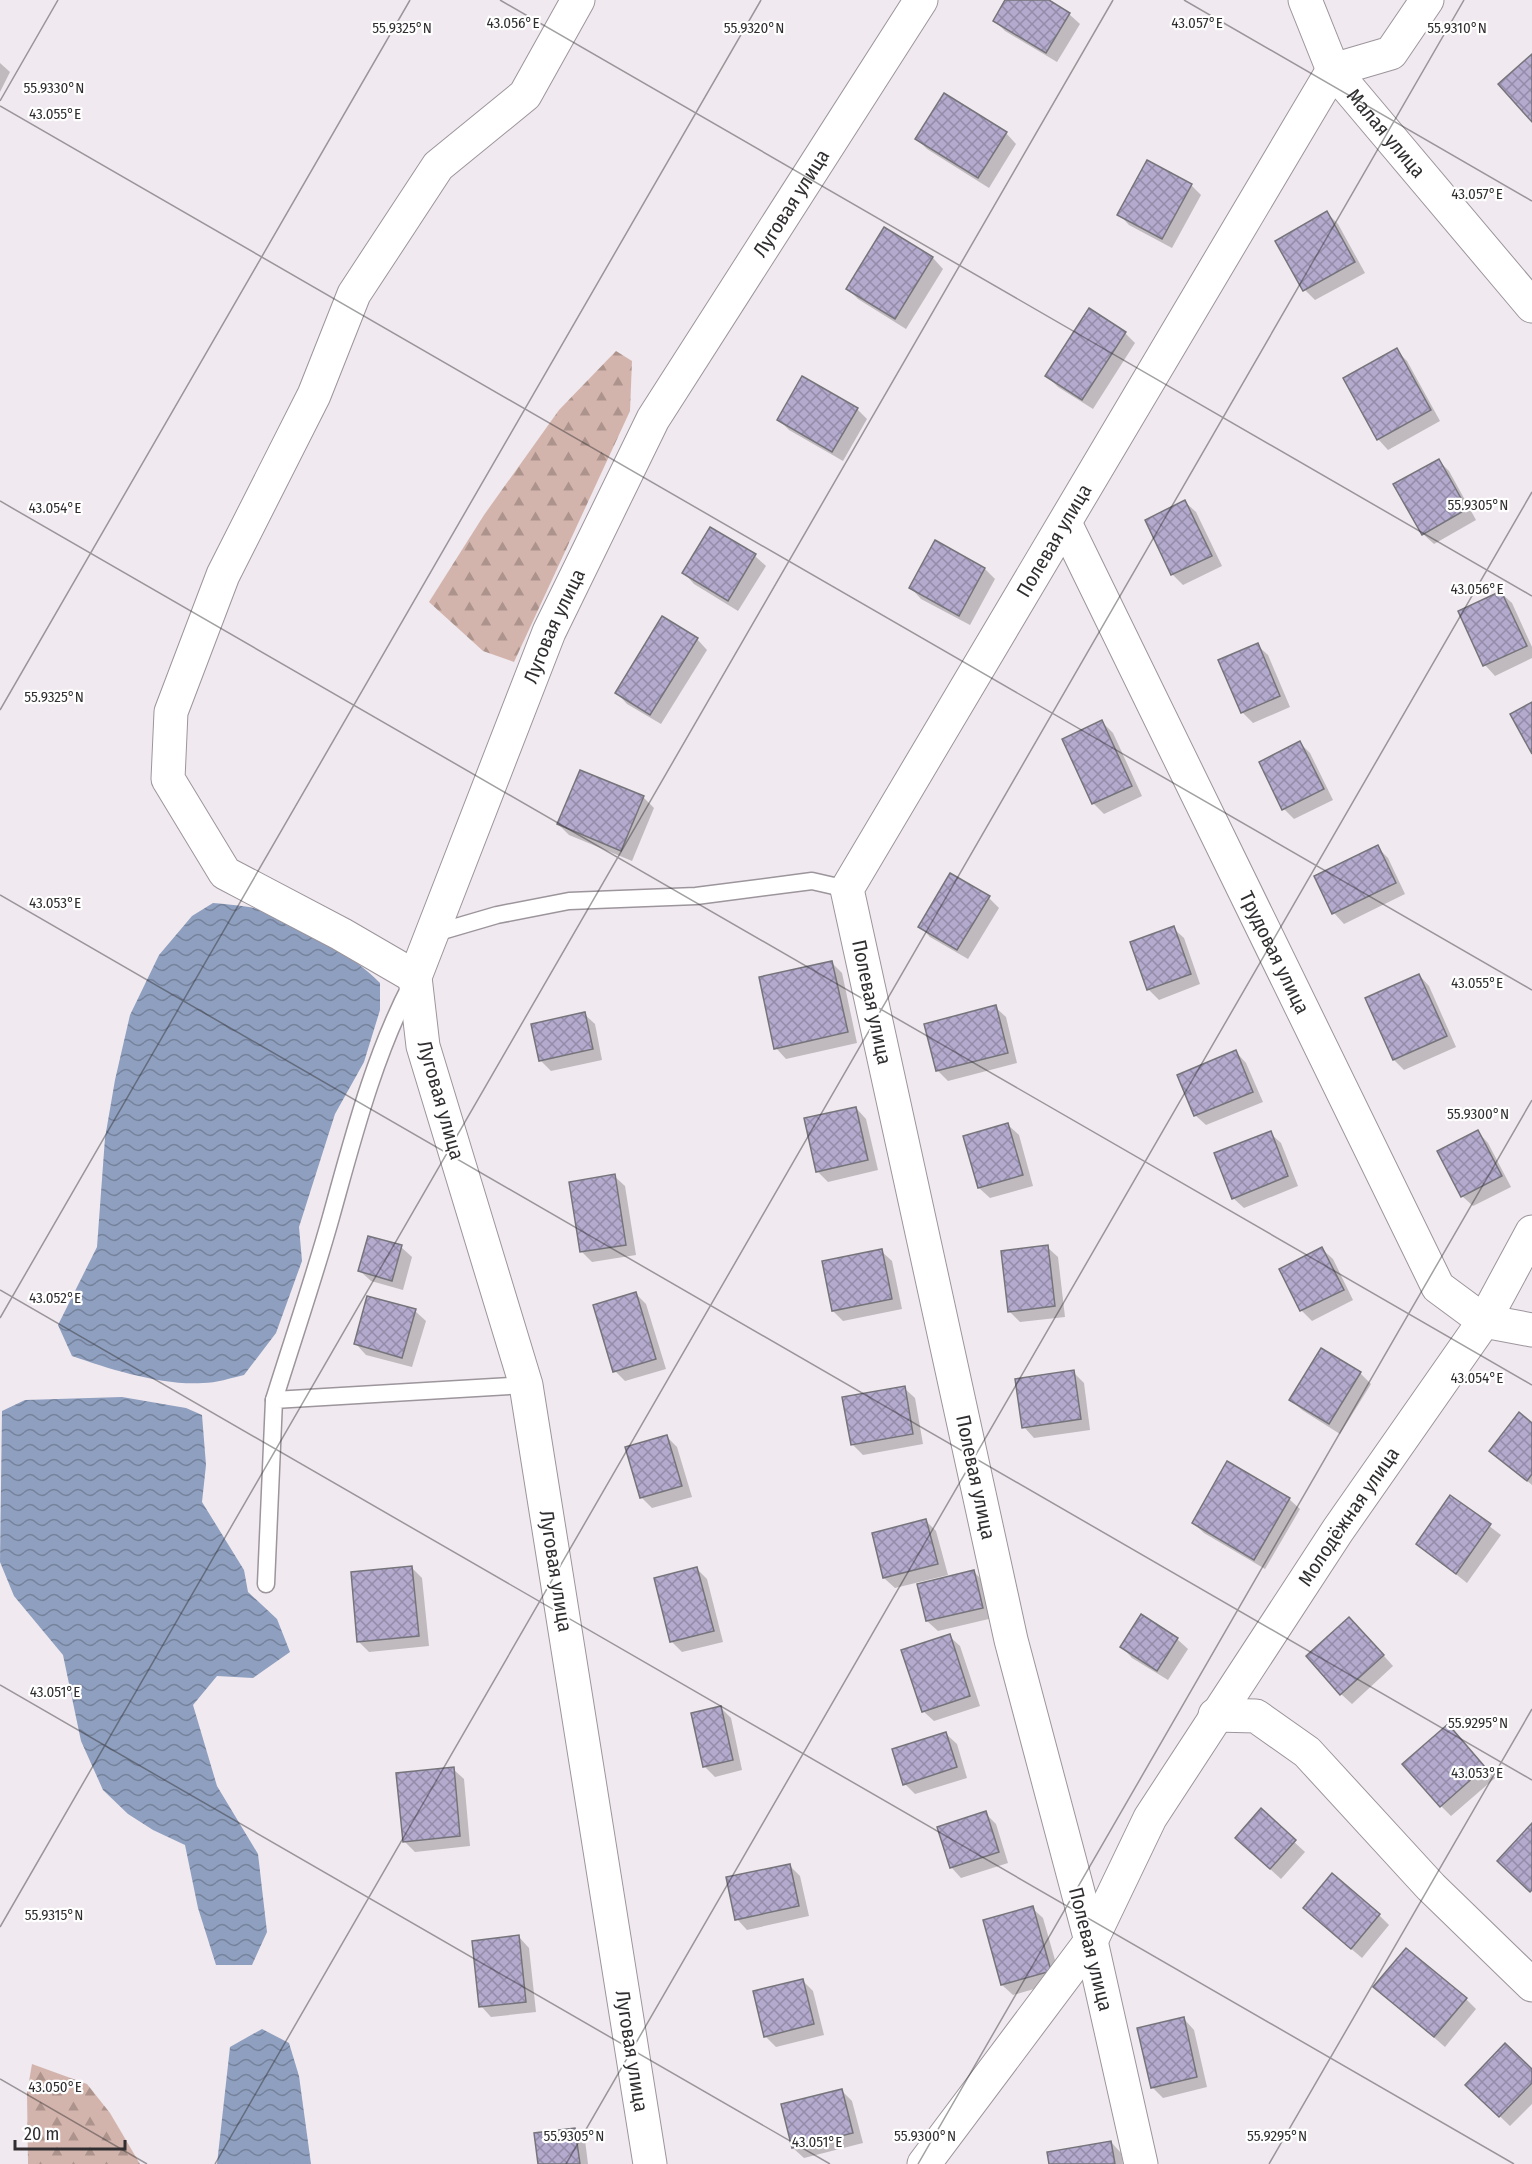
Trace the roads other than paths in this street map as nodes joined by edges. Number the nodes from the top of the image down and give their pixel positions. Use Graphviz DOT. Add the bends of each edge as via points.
graph roads {
  1 [pos="578,0"];
  2 [pos="921,0"];
  3 [pos="1305,0"];
  4 [pos="1427,0"];
  5 [pos="1333,70"];
  6 [pos="1532,306"];
  7 [pos="1065,523"];
  8 [pos="848,889"];
  9 [pos="432,934"];
  10 [pos="415,977"];
  11 [pos="1532,1232"];
  12 [pos="1484,1321"];
  13 [pos="1532,1330"];
  14 [pos="526,1385"];
  15 [pos="274,1400"];
  16 [pos="266,1584"];
  17 [pos="1215,1715"];
  18 [pos="1090,1941"];
  19 [pos="1532,1985"];
  20 [pos="650,2164"];
  21 [pos="924,2164"];
  22 [pos="1141,2164"];
  1 -- 10 [label="street" via="525,95 438,166 354,294 314,395 223,575 171,712 168,779 225,873"];
  2 -- 9 [label="street, Луговая улица" via="653,419 549,632"];
  3 -- 5 [label="street, Малая улица"];
  4 -- 5 [label="street" via="1391,53"];
  5 -- 6 [label="street, Малая улица"];
  5 -- 7 [label="street, Полевая улица"];
  7 -- 8 [label="street, Полевая улица"];
  7 -- 12 [label="street, Трудовая улица" via="1438,1287"];
  8 -- 9 [label="lane" via="812,880 696,896 569,901 497,915"];
  8 -- 18 [label="street, Полевая улица" via="1011,1640"];
  9 -- 10 [label="street, Луговая улица"];
  10 -- 14 [label="street, Луговая улица" via="423,1046"];
  10 -- 15 [label="lane" via="399,1007 351,1141"];
  11 -- 12 [label="street"];
  12 -- 13 [label="street, Трудовая улица"];
  12 -- 17 [label="street, Молодёжная улица"];
  14 -- 15 [label="lane"];
  14 -- 20 [label="street, Луговая улица"];
  15 -- 16 [label="lane"];
  17 -- 18 [label="street, Молодёжная улица" via="1150,1818"];
  17 -- 19 [label="street" via="1256,1716 1306,1752 1431,1887"];
  18 -- 21 [label="street, Молодёжная улица"];
  18 -- 22 [label="street, Полевая улица"];
}
